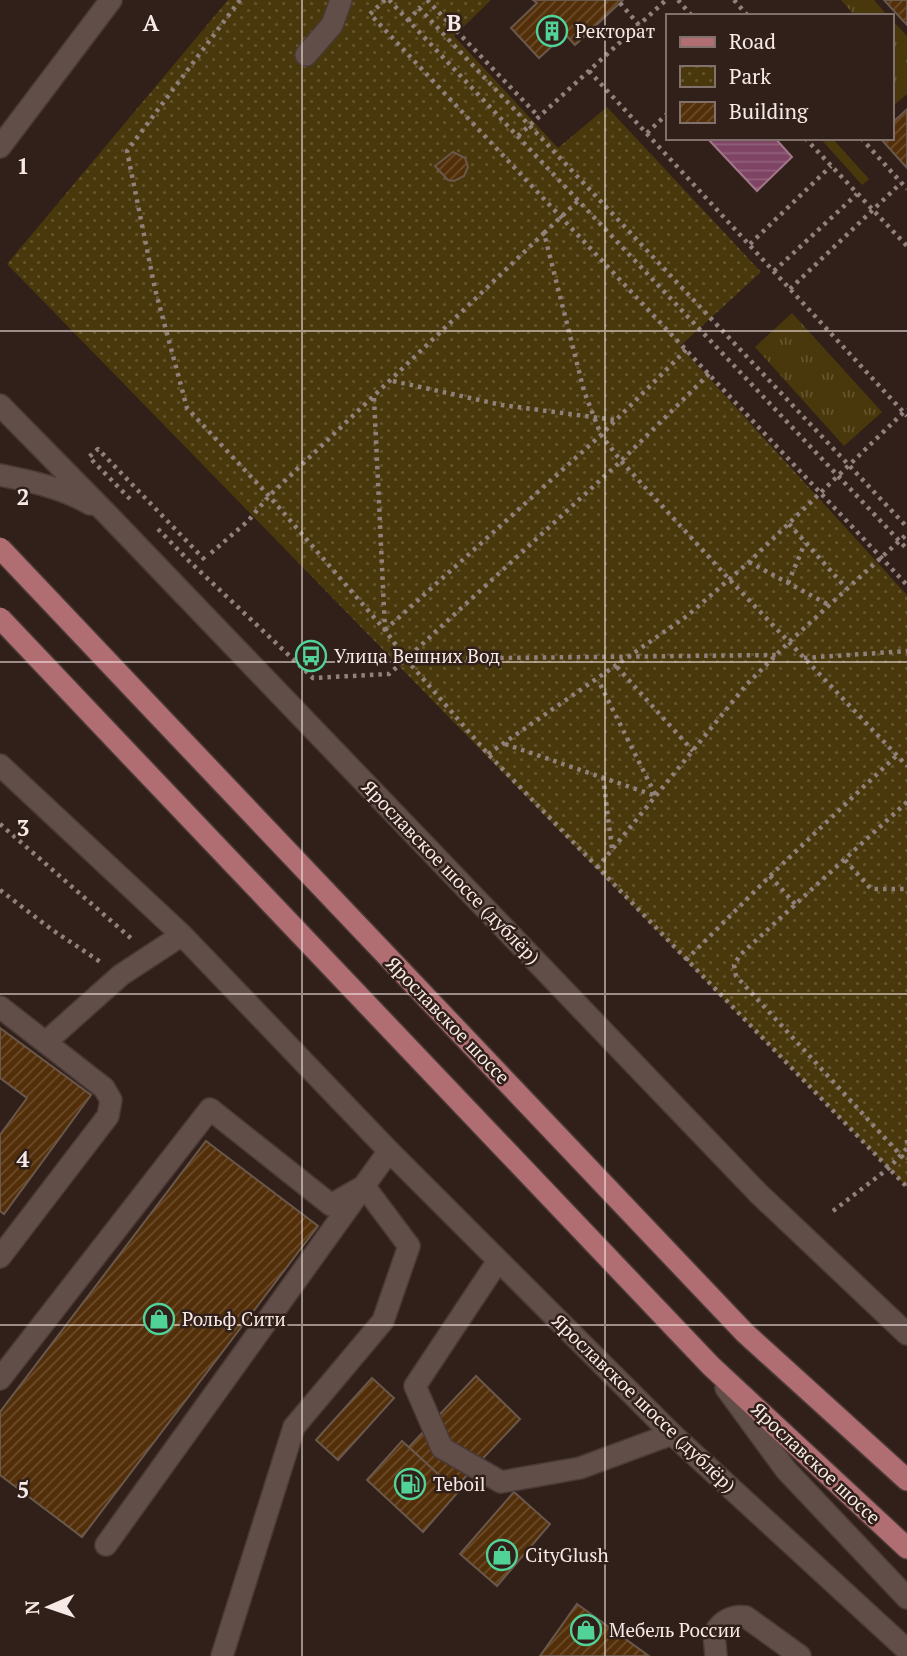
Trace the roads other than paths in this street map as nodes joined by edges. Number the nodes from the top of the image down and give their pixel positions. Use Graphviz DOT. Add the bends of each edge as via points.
graph roads {
  1 [pos="111,0"];
  2 [pos="341,0"];
  3 [pos="306,55"];
  4 [pos="0,147"];
  5 [pos="0,405"];
  6 [pos="0,475"];
  7 [pos="109,516"];
  8 [pos="0,548"];
  9 [pos="0,618"];
  10 [pos="0,765"];
  11 [pos="183,935"];
  12 [pos="0,1007"];
  13 [pos="47,1041"];
  14 [pos="389,1151"];
  15 [pos="364,1186"];
  16 [pos="0,1257"];
  17 [pos="498,1261"];
  18 [pos="907,1334"];
  19 [pos="711,1366"];
  20 [pos="0,1379"];
  21 [pos="672,1434"];
  22 [pos="907,1480"];
  23 [pos="106,1545"];
  24 [pos="907,1548"];
  25 [pos="907,1598"];
  26 [pos="907,1650"];
  27 [pos="222,1656"];
  28 [pos="716,1656"];
  29 [pos="800,1656"];
  1 -- 4 [label="street"];
  2 -- 3 [label="street" via="332,25"];
  5 -- 7 [label="street, Ярославское шоссе (дублёр)"];
  6 -- 7 [label="street" via="78,497"];
  7 -- 18 [label="street, Ярославское шоссе (дублёр)" via="759,1194"];
  8 -- 22 [label="main road, Ярославское шоссе, bridge" via="746,1333"];
  9 -- 19 [label="main road, Ярославское шоссе, bridge"];
  10 -- 11 [label="street, Ярославское шоссе (дублёр)"];
  11 -- 13 [label="street" via="121,975"];
  11 -- 14 [label="street, Ярославское шоссе (дублёр)"];
  12 -- 13 [label="street"];
  13 -- 16 [label="street" via="104,1088 111,1100 108,1116"];
  14 -- 15 [label="street"];
  14 -- 17 [label="street, Ярославское шоссе (дублёр)"];
  15 -- 20 [label="street" via="331,1205 210,1109"];
  15 -- 23 [label="street"];
  15 -- 27 [label="street" via="409,1246 383,1321 294,1427"];
  17 -- 21 [label="street, Ярославское шоссе (дублёр)"];
  17 -- 21 [label="street" via="415,1386 442,1448 501,1482 580,1468"];
  19 -- 24 [label="main road, Ярославское шоссе"];
  19 -- 25 [label="street" via="786,1471"];
  21 -- 26 [label="street, Ярославское шоссе (дублёр)"];
  28 -- 29 [label="street" via="714,1634 727,1619 738,1616"];
}
